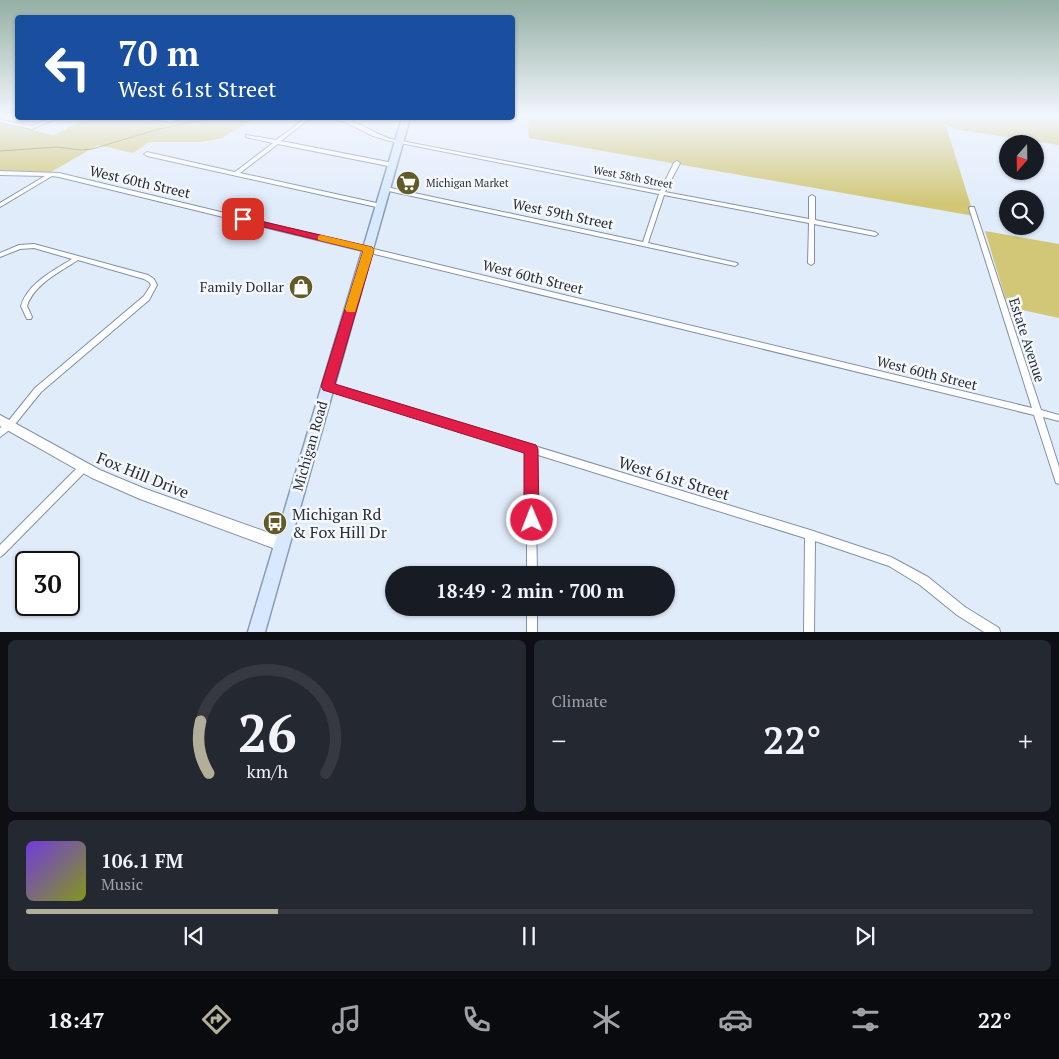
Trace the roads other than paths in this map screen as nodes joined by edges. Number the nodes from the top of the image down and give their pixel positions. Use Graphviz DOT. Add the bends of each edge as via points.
graph roads {
  1 [pos="273,144"];
  2 [pos="289,144"];
  3 [pos="398,144"];
  4 [pos="412,144"];
  5 [pos="147,154"];
  6 [pos="677,163"];
  7 [pos="392,165"];
  8 [pos="0,173"];
  9 [pos="51,174"];
  10 [pos="236,174"];
  11 [pos="386,189"];
  12 [pos="662,192"];
  13 [pos="812,197"];
  14 [pos="0,205"];
  15 [pos="381,206"];
  16 [pos="972,208"];
  17 [pos="812,221"];
  18 [pos="875,234"];
  19 [pos="645,244"];
  20 [pos="368,250"];
  21 [pos="0,255"];
  22 [pos="77,258"];
  23 [pos="811,263"];
  24 [pos="735,264"];
  25 [pos="29,317"];
  26 [pos="328,386"];
  27 [pos="1038,412"];
  28 [pos="1059,418"];
  29 [pos="3,426"];
  30 [pos="531,449"];
  31 [pos="84,468"];
  32 [pos="1059,480"];
  33 [pos="810,535"];
  34 [pos="281,544"];
  35 [pos="0,552"];
  36 [pos="532,566"];
  37 [pos="532,616"];
  38 [pos="256,632"];
  39 [pos="532,632"];
  40 [pos="809,632"];
  41 [pos="995,632"];
  1 -- 10 [label="street"];
  2 -- 7 [label="street"];
  3 -- 7 [label="main road, Michigan Road"];
  4 -- 12 [label="street, West 58th Street"];
  5 -- 10 [label="street"];
  6 -- 12 [label="street"];
  7 -- 11 [label="main road, Michigan Road"];
  8 -- 9 [label="street, West 60th Street"];
  9 -- 14 [label="street"];
  9 -- 20 [label="street, West 60th Street"];
  10 -- 15 [label="street"];
  11 -- 15 [label="main road, Michigan Road"];
  11 -- 19 [label="street, West 59th Street"];
  12 -- 17 [label="street, West 58th Street"];
  12 -- 19 [label="street"];
  13 -- 17 [label="street"];
  15 -- 20 [label="main road, Michigan Road"];
  16 -- 27 [label="street, Estate Avenue"];
  17 -- 18 [label="street, West 58th Street"];
  17 -- 23 [label="street"];
  19 -- 24 [label="street, West 59th Street"];
  20 -- 26 [label="main road, Michigan Road"];
  20 -- 27 [label="street, West 60th Street"];
  21 -- 22 [label="street" via="19,247 34,246"];
  22 -- 25 [label="street" via="27,296 24,306"];
  22 -- 29 [label="street" via="146,277 154,285 151,293 38,390"];
  26 -- 30 [label="street, West 61st Street"];
  26 -- 34 [label="main road, Michigan Road"];
  27 -- 28 [label="street, West 60th Street"];
  27 -- 32 [label="street, Estate Avenue"];
  29 -- 31 [label="street, Fox Hill Drive"];
  30 -- 33 [label="street, West 61st Street"];
  30 -- 36 [label="street"];
  31 -- 34 [label="street, Fox Hill Drive" via="140,493"];
  31 -- 35 [label="street"];
  33 -- 40 [label="street"];
  33 -- 41 [label="street, West 61st Street" via="900,566"];
  34 -- 38 [label="main road, Michigan Road"];
  37 -- 39 [label="street"];
}
